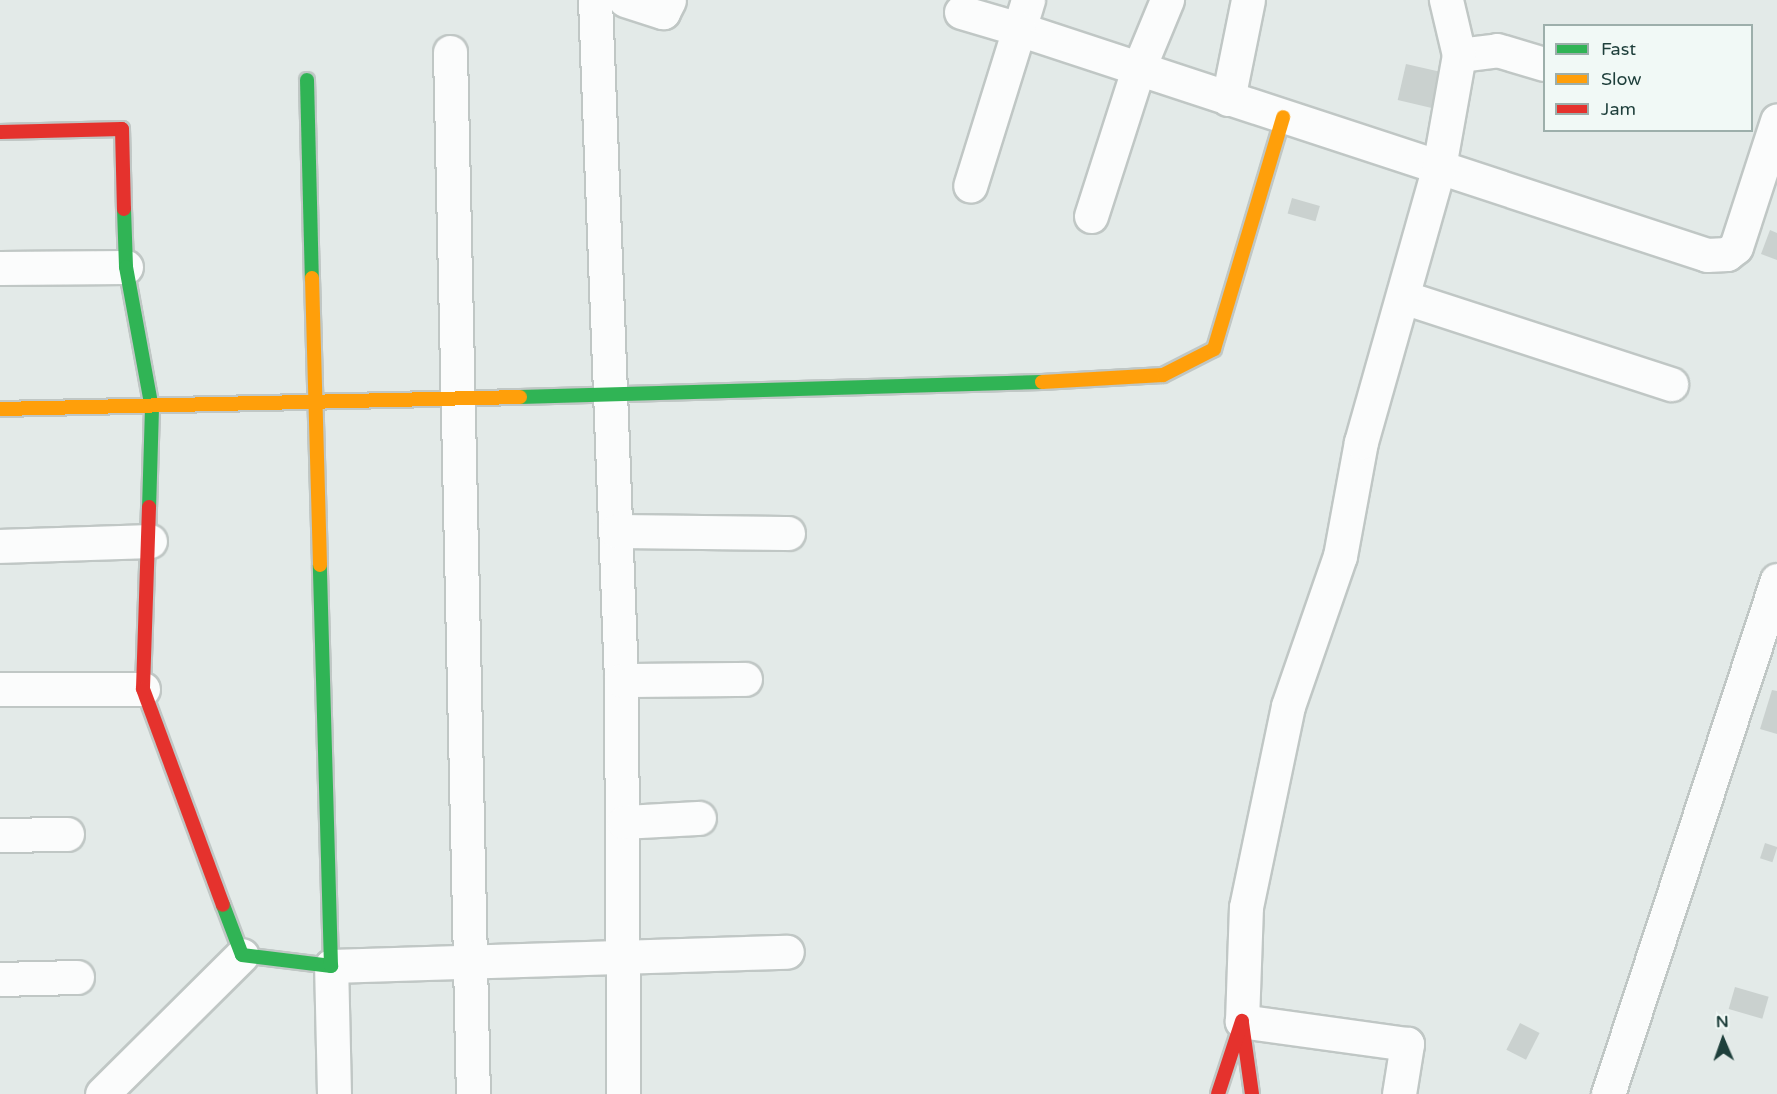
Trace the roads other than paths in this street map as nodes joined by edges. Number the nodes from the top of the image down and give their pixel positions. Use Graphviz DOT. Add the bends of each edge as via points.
graph roads {
  1 [pos="595,0"];
  2 [pos="625,0"];
  3 [pos="669,0"];
  4 [pos="1167,0"];
  5 [pos="1248,0"];
  6 [pos="1446,0"];
  7 [pos="962,12"];
  8 [pos="1023,15"];
  9 [pos="450,52"];
  10 [pos="1459,55"];
  11 [pos="1543,62"];
  12 [pos="1138,70"];
  13 [pos="307,80"];
  14 [pos="1228,99"];
  15 [pos="1283,117"];
  16 [pos="1767,128"];
  17 [pos="0,132"];
  18 [pos="1439,167"];
  19 [pos="970,186"];
  20 [pos="1091,216"];
  21 [pos="126,267"];
  22 [pos="0,268"];
  23 [pos="1403,297"];
  24 [pos="1671,384"];
  25 [pos="611,397"];
  26 [pos="461,400"];
  27 [pos="317,404"];
  28 [pos="152,408"];
  29 [pos="0,409"];
  30 [pos="616,531"];
  31 [pos="788,533"];
  32 [pos="150,542"];
  33 [pos="0,546"];
  34 [pos="1777,579"];
  35 [pos="745,679"];
  36 [pos="621,680"];
  37 [pos="0,689"];
  38 [pos="143,689"];
  39 [pos="699,818"];
  40 [pos="624,822"];
  41 [pos="67,834"];
  42 [pos="0,835"];
  43 [pos="787,952"];
  44 [pos="242,956"];
  45 [pos="622,957"];
  46 [pos="470,962"];
  47 [pos="331,966"];
  48 [pos="77,977"];
  49 [pos="0,979"];
  50 [pos="1242,1021"];
  51 [pos="102,1094"];
  52 [pos="334,1094"];
  53 [pos="473,1094"];
  54 [pos="623,1094"];
  55 [pos="1218,1094"];
  56 [pos="1252,1094"];
  57 [pos="1399,1094"];
  58 [pos="1608,1094"];
  1 -- 25 [label="street"];
  2 -- 3 [label="street" via="663,12"];
  4 -- 12 [label="street"];
  5 -- 14 [label="street"];
  6 -- 10 [label="street"];
  7 -- 8 [label="street"];
  8 -- 12 [label="street"];
  8 -- 19 [label="street"];
  9 -- 26 [label="street"];
  10 -- 11 [label="street" via="1497,50"];
  10 -- 18 [label="street"];
  12 -- 14 [label="street"];
  12 -- 20 [label="street"];
  13 -- 27 [label="street"];
  14 -- 15 [label="street"];
  15 -- 18 [label="street"];
  15 -- 25 [label="street" via="1214,349 1163,375 953,387"];
  16 -- 18 [label="street" via="1736,247 1717,255"];
  17 -- 21 [label="street" via="122,129"];
  18 -- 23 [label="street"];
  21 -- 22 [label="street"];
  21 -- 28 [label="street"];
  23 -- 24 [label="street"];
  23 -- 50 [label="street" via="1361,442 1340,556 1288,706 1246,907"];
  25 -- 26 [label="street"];
  25 -- 30 [label="street"];
  26 -- 27 [label="street"];
  26 -- 46 [label="street"];
  27 -- 28 [label="street"];
  27 -- 47 [label="street"];
  28 -- 29 [label="street"];
  28 -- 32 [label="street"];
  30 -- 31 [label="street"];
  30 -- 36 [label="street"];
  32 -- 33 [label="street"];
  32 -- 38 [label="street"];
  34 -- 58 [label="street"];
  35 -- 36 [label="street"];
  36 -- 40 [label="street"];
  37 -- 38 [label="street"];
  38 -- 44 [label="street"];
  39 -- 40 [label="street"];
  40 -- 45 [label="street"];
  41 -- 42 [label="street"];
  43 -- 45 [label="street"];
  44 -- 47 [label="street"];
  44 -- 51 [label="street"];
  45 -- 46 [label="street"];
  45 -- 54 [label="street"];
  46 -- 47 [label="street"];
  46 -- 53 [label="street"];
  47 -- 52 [label="street"];
  48 -- 49 [label="street"];
  50 -- 55 [label="street"];
  50 -- 56 [label="street"];
  50 -- 57 [label="street" via="1407,1044"];
}
